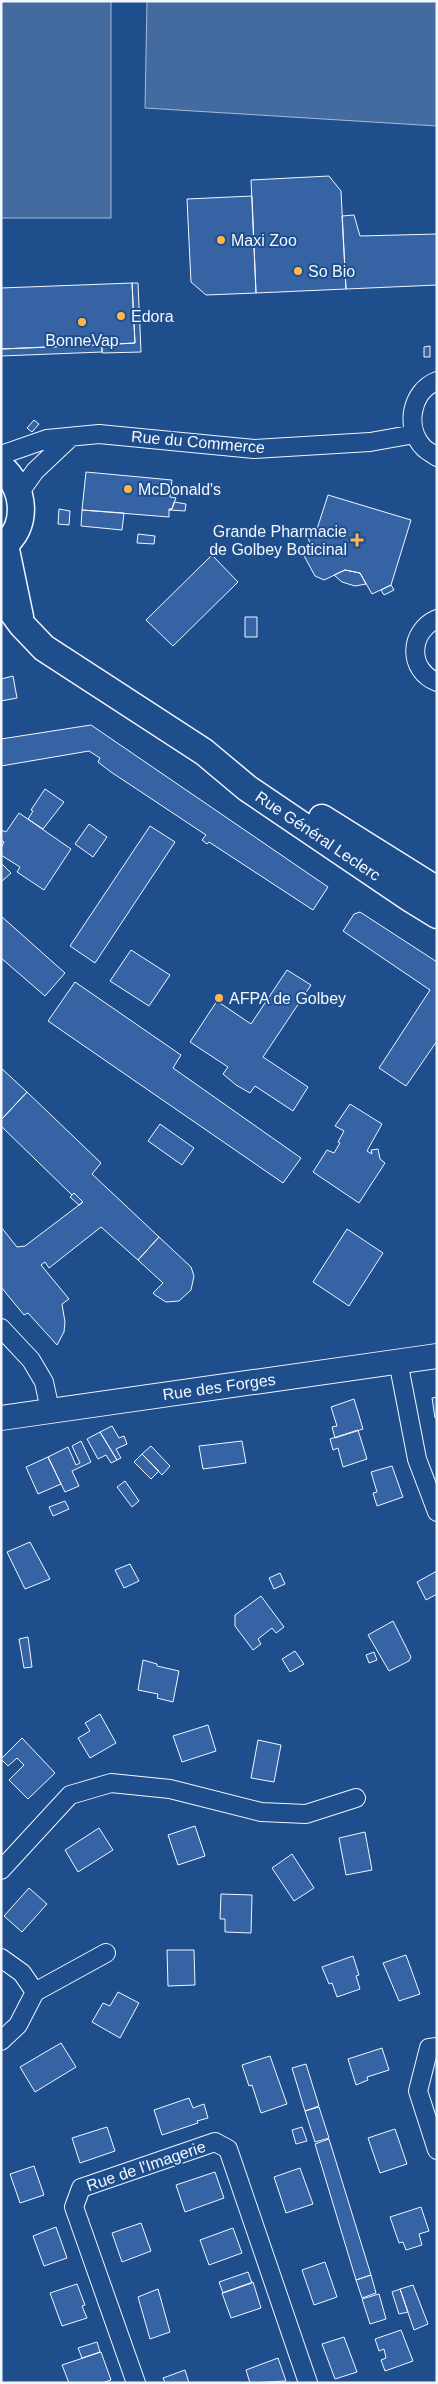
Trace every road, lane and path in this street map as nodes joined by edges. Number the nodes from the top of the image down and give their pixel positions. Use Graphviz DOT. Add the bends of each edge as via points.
graph roads {
  1 [pos="437,381"];
  2 [pos="415,434"];
  3 [pos="71,437"];
  4 [pos="1,455"];
  5 [pos="437,457"];
  6 [pos="1,467"];
  7 [pos="20,492"];
  8 [pos="3,546"];
  9 [pos="1,597"];
  10 [pos="437,619"];
  11 [pos="22,625"];
  12 [pos="437,682"];
  13 [pos="204,752"];
  14 [pos="437,890"];
  15 [pos="437,915"];
  16 [pos="1,1328"];
  17 [pos="437,1356"];
  18 [pos="398,1361"];
  19 [pos="50,1410"];
  20 [pos="1,1418"];
  21 [pos="437,1512"];
  22 [pos="356,1798"];
  23 [pos="1,1870"];
  24 [pos="106,1953"];
  25 [pos="1,1958"];
  26 [pos="35,1992"];
  27 [pos="1,2041"];
  28 [pos="437,2047"];
  29 [pos="437,2150"];
  30 [pos="136,2383"];
  31 [pos="308,2383"];
  1 -- 2 [label="street" via="422,392 414,405 412,420"];
  2 -- 3 [label="street, Rue du Commerce" via="370,442 254,449 99,434"];
  2 -- 5 [label="street" via="424,448"];
  3 -- 4 [label="street, Rue du Commerce" via="47,439"];
  3 -- 7 [label="street" via="36,471"];
  6 -- 7 [label="main road"];
  7 -- 8 [label="main road" via="20,521"];
  8 -- 11 [label="main road"];
  9 -- 11 [label="main road, Rue Général Leclerc"];
  10 -- 12 [label="street" via="422,629 414,648 418,666"];
  11 -- 13 [label="main road, Rue Général Leclerc" via="44,648"];
  13 -- 14 [label="main road, Rue Général Leclerc" via="255,777"];
  13 -- 15 [label="main road, Rue Général Leclerc" via="247,788"];
  16 -- 19 [label="street" via="31,1360 44,1382"];
  17 -- 18 [label="main road, Rue des Forges"];
  18 -- 19 [label="main road, Rue des Forges"];
  18 -- 21 [label="street" via="417,1460"];
  19 -- 20 [label="main road, Rue des Forges"];
  22 -- 23 [label="street" via="306,1814 261,1812 170,1789 111,1784 70,1795"];
  24 -- 26 [label="street"];
  25 -- 26 [label="street" via="22,1973"];
  26 -- 27 [label="street" via="18,2025"];
  28 -- 29 [label="street" via="429,2048 418,2092"];
  30 -- 31 [label="street, Rue de l'Imagerie" via="74,2206 81,2188 215,2142 228,2149"];
}
